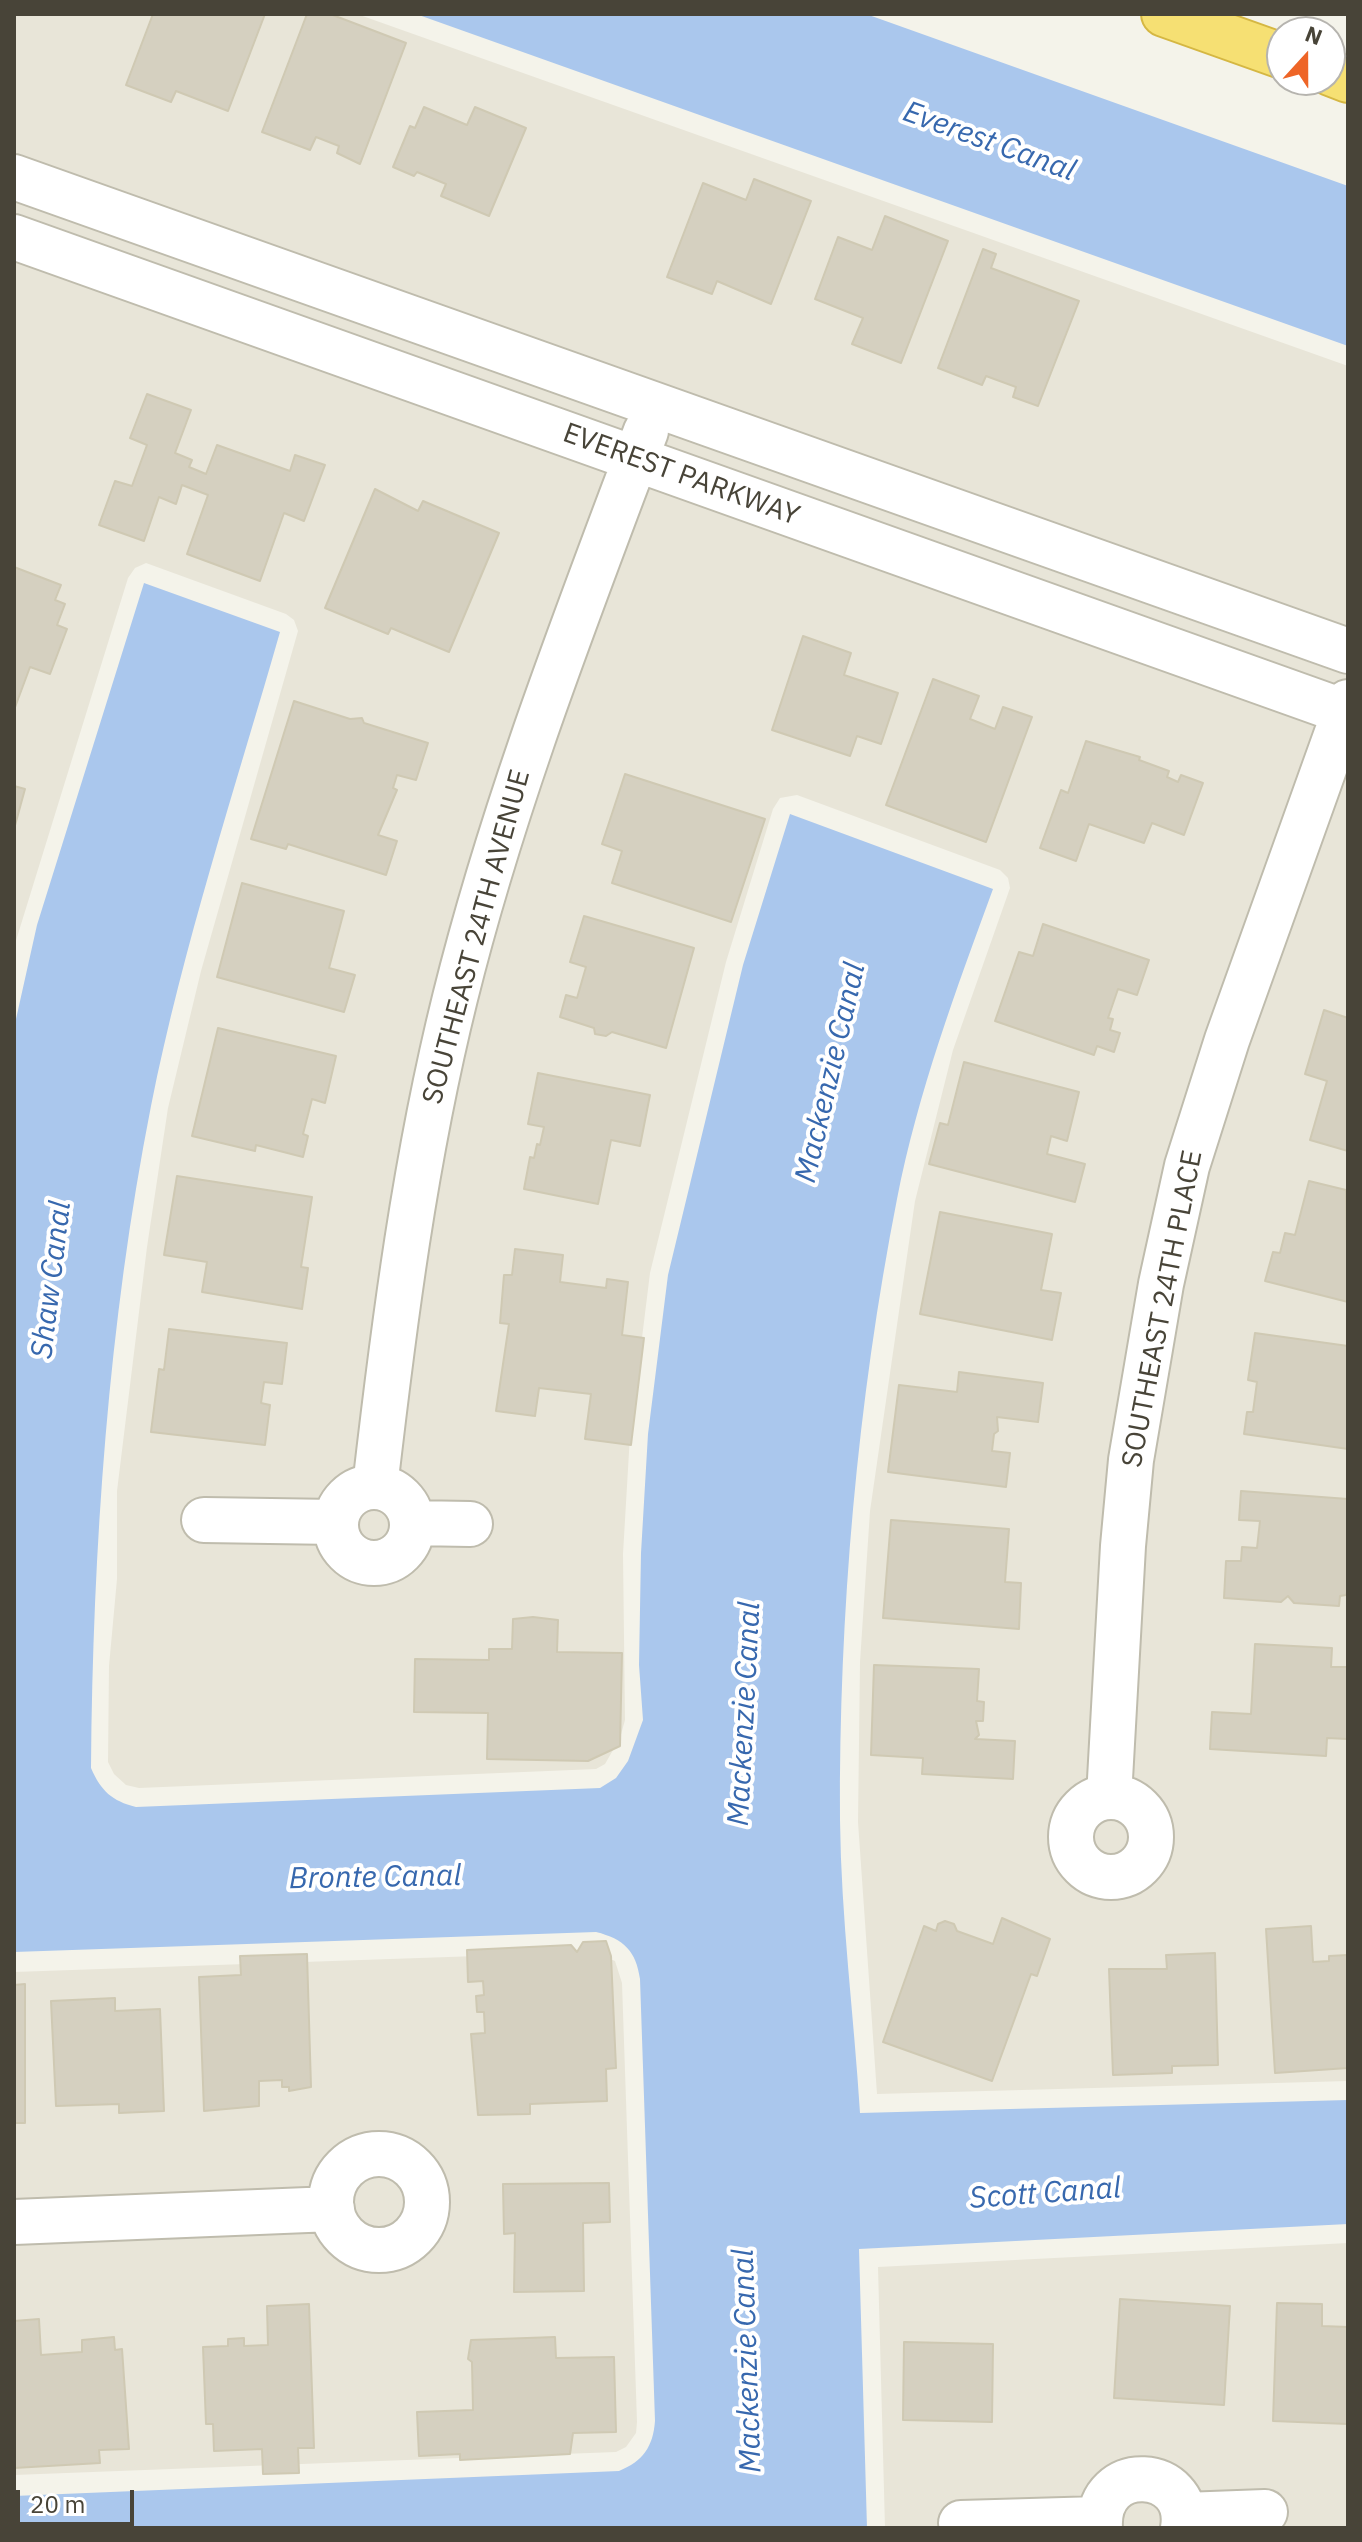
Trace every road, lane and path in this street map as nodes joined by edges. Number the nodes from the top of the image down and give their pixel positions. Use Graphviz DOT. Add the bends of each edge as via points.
graph roads {
  1 [pos="1164,14"];
  2 [pos="1266,50"];
  3 [pos="14,177"];
  4 [pos="14,237"];
  5 [pos="655,406"];
  6 [pos="635,459"];
  7 [pos="1348,651"];
  8 [pos="1347,709"];
  9 [pos="375,1487"];
  10 [pos="204,1520"];
  11 [pos="336,1522"];
  12 [pos="412,1523"];
  13 [pos="470,1524"];
  14 [pos="1109,1797"];
  15 [pos="332,2209"];
  16 [pos="14,2222"];
  17 [pos="1265,2512"];
  18 [pos="1184,2522"];
  19 [pos="961,2523"];
  20 [pos="1099,2523"];
  1 -- 2 [label="highway"];
  3 -- 5 [label="street, EVEREST PARKWAY"];
  4 -- 6 [label="street, EVEREST PARKWAY"];
  5 -- 6 [label="street, SOUTHEAST 24TH AVENUE"];
  5 -- 7 [label="street, EVEREST PARKWAY"];
  6 -- 8 [label="street, EVEREST PARKWAY"];
  6 -- 9 [label="street, SOUTHEAST 24TH AVENUE" via="520,775 455,997 419,1159"];
  8 -- 14 [label="street, SOUTHEAST 24TH PLACE" via="1227,1040 1187,1166 1161,1284 1131,1460"];
  9 -- 11 [label="street" via="344,1502"];
  9 -- 12 [label="street" via="404,1502"];
  10 -- 11 [label="street"];
  11 -- 12 [label="street" via="340,1544 368,1563 400,1554"];
  12 -- 13 [label="street"];
  15 -- 16 [label="street"];
  17 -- 18 [label="street"];
  18 -- 20 [label="street" via="1175,2494 1164,2485 1137,2478 1111,2491"];
  19 -- 20 [label="street"];
}
